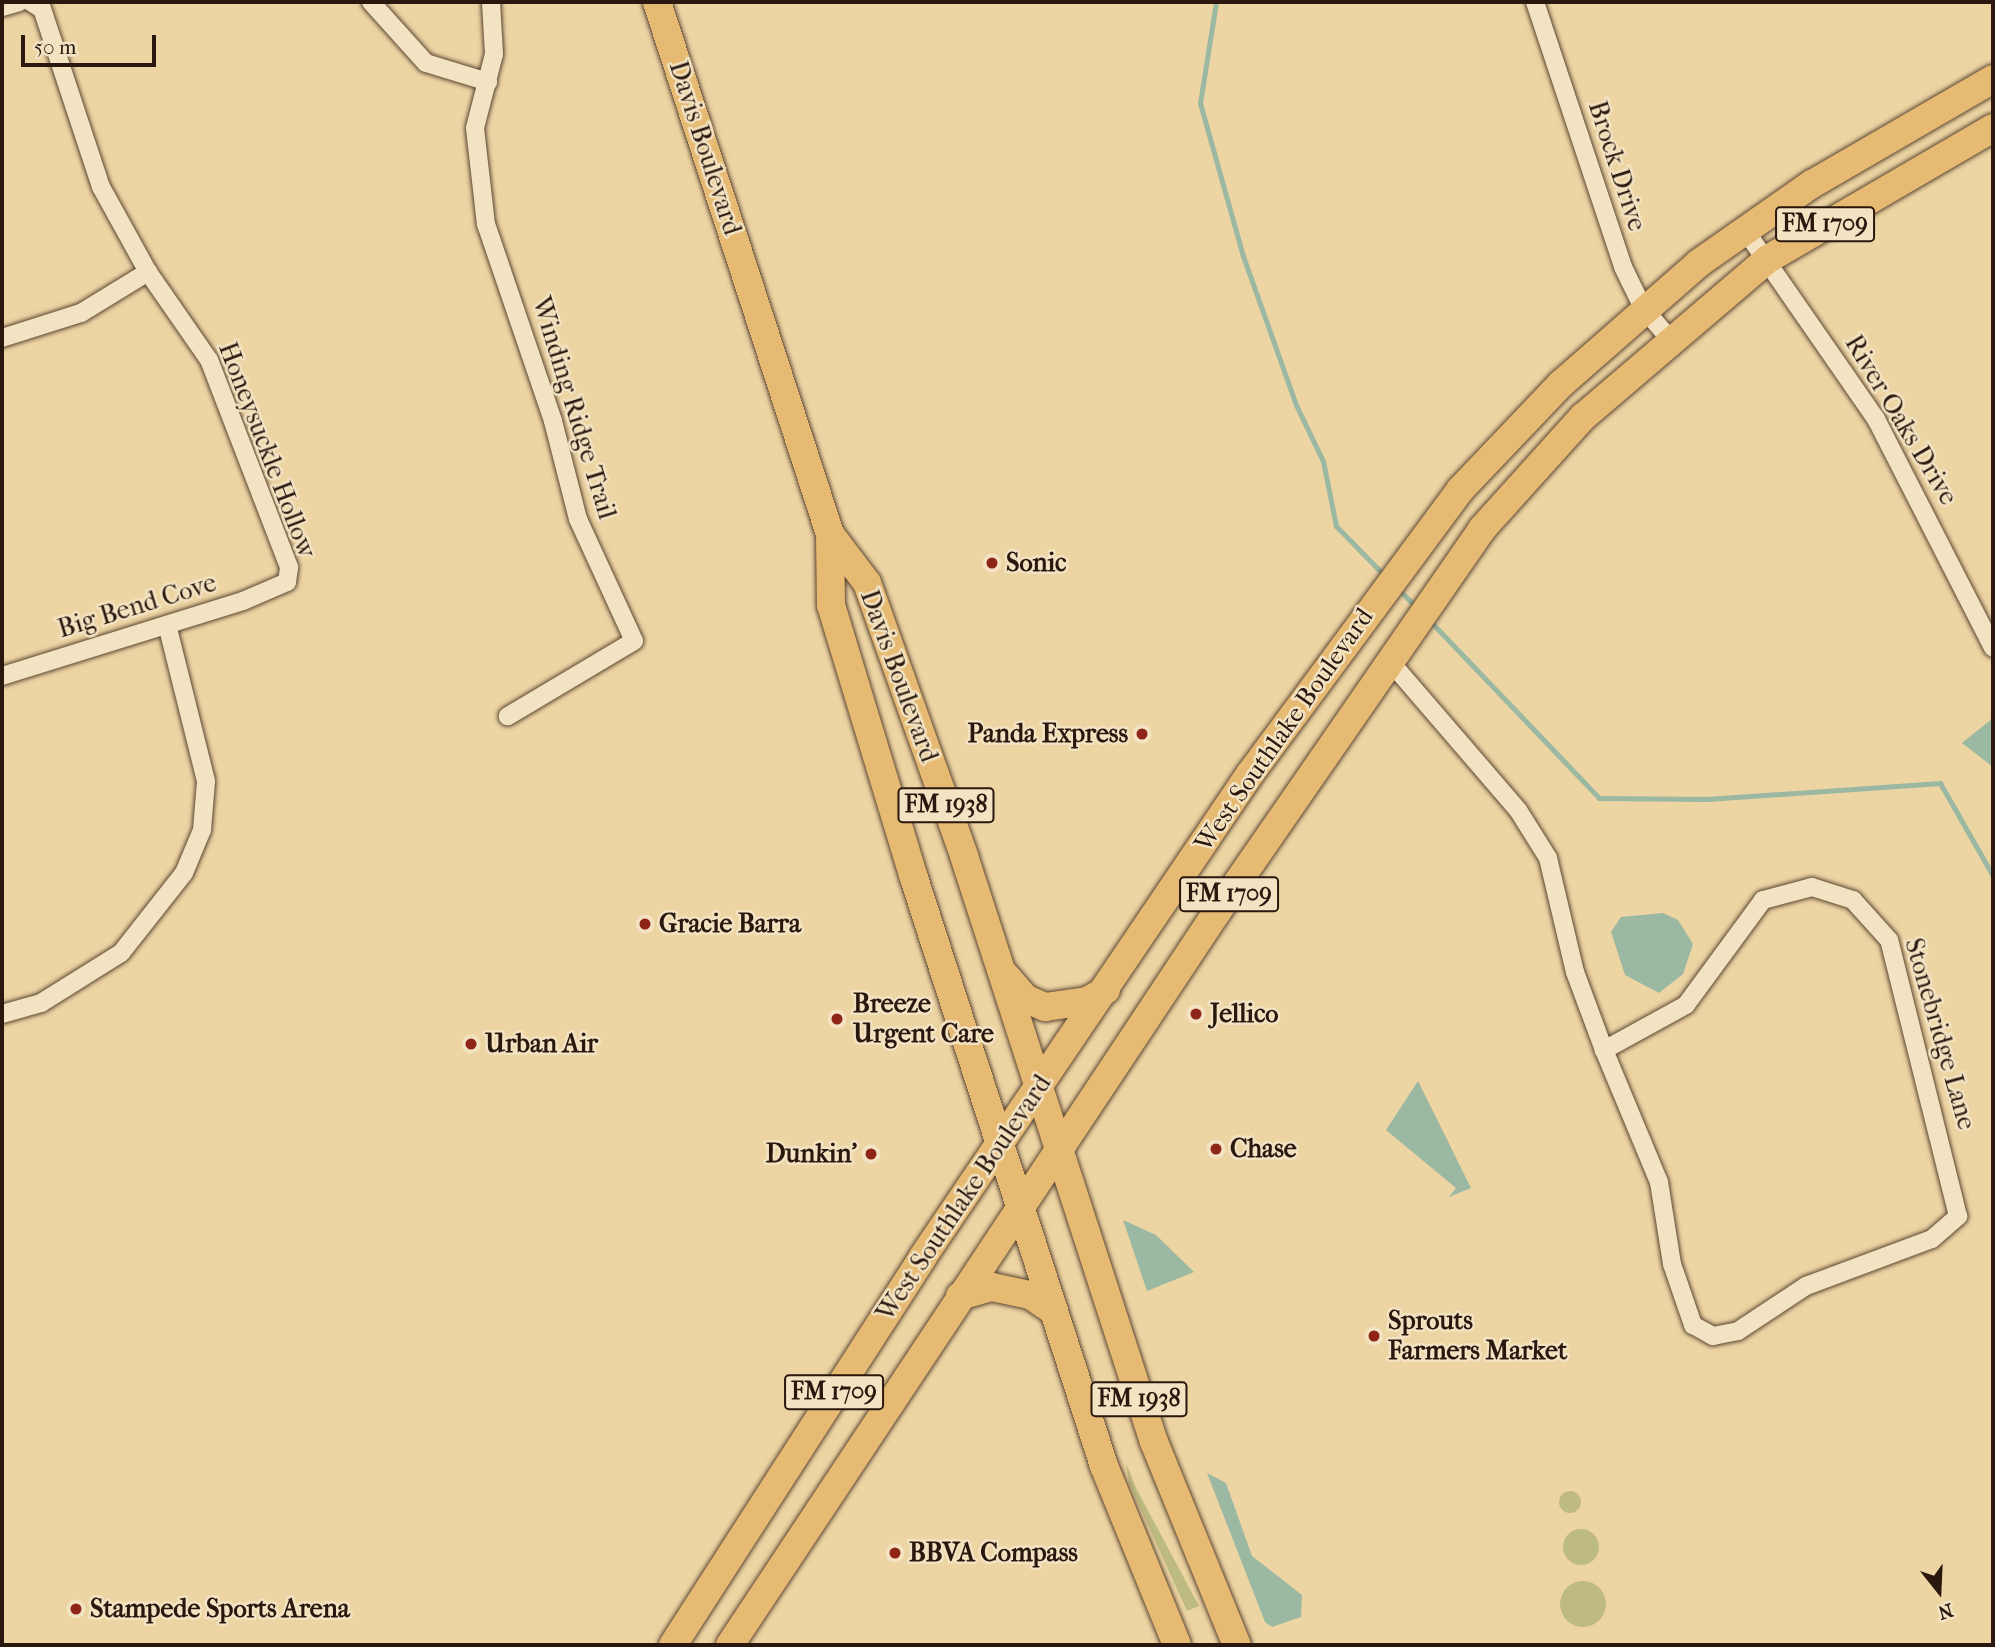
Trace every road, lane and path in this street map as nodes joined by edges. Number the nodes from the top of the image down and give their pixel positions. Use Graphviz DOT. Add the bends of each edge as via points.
graph roads {
  1 [pos="19,2"];
  2 [pos="31,2"];
  3 [pos="371,2"];
  4 [pos="491,2"];
  5 [pos="657,2"];
  6 [pos="1535,2"];
  7 [pos="2,7"];
  8 [pos="1993,79"];
  9 [pos="488,82"];
  10 [pos="1993,128"];
  11 [pos="1745,230"];
  12 [pos="1768,259"];
  13 [pos="148,272"];
  14 [pos="1643,309"];
  15 [pos="2,338"];
  16 [pos="1669,338"];
  17 [pos="830,534"];
  18 [pos="287,582"];
  19 [pos="168,629"];
  20 [pos="1993,648"];
  21 [pos="1394,651"];
  22 [pos="2,676"];
  23 [pos="508,716"];
  24 [pos="1000,969"];
  25 [pos="1105,990"];
  26 [pos="2,1014"];
  27 [pos="1604,1050"];
  28 [pos="1040,1087"];
  29 [pos="1001,1142"];
  30 [pos="1060,1146"];
  31 [pos="1021,1206"];
  32 [pos="960,1296"];
  33 [pos="1054,1311"];
  34 [pos="673,1645"];
  35 [pos="730,1645"];
  36 [pos="1177,1645"];
  37 [pos="1237,1645"];
  1 -- 7 [label="street"];
  2 -- 13 [label="street, Honeysuckle Hollow" via="42,9 101,187"];
  3 -- 9 [label="street" via="426,63"];
  4 -- 9 [label="street, Winding Ridge Trail" via="494,54"];
  5 -- 17 [label="main road, Davis Boulevard / FM 1938"];
  6 -- 14 [label="street, Brock Drive"];
  8 -- 11 [label="main road, West Southlake Boulevard / FM 1709" via="1856,157"];
  9 -- 23 [label="street, Winding Ridge Trail" via="475,128 486,224 553,421 578,519 634,642"];
  10 -- 12 [label="main road, West Southlake Boulevard / FM 1709"];
  11 -- 12 [label="street, River Oaks Drive"];
  11 -- 14 [label="main road, West Southlake Boulevard / FM 1709"];
  12 -- 16 [label="main road, West Southlake Boulevard / FM 1709"];
  12 -- 20 [label="street, River Oaks Drive" via="1876,419"];
  13 -- 15 [label="street" via="81,313"];
  13 -- 18 [label="street, Honeysuckle Hollow" via="209,360 289,566"];
  14 -- 16 [label="street, Brock Drive"];
  14 -- 25 [label="main road, West Southlake Boulevard / FM 1709" via="1544,401 1418,542"];
  16 -- 21 [label="main road, West Southlake Boulevard / FM 1709" via="1531,472 1439,583"];
  17 -- 24 [label="main road, Davis Boulevard / FM 1938" via="867,583"];
  17 -- 29 [label="main road, Davis Boulevard / FM 1938" via="831,605"];
  18 -- 19 [label="street, Big Bend Cove"];
  19 -- 22 [label="street, Big Bend Cove"];
  19 -- 26 [label="street" via="206,782 202,830 184,873 121,953 41,1003"];
  21 -- 27 [label="street, Stonebridge Lane" via="1540,843 1556,876 1574,972"];
  21 -- 30 [label="main road, West Southlake Boulevard / FM 1709"];
  24 -- 25 [label="main road" via="1026,999 1045,1007 1087,1001"];
  24 -- 28 [label="main road, Davis Boulevard / FM 1938"];
  25 -- 28 [label="main road, West Southlake Boulevard / FM 1709"];
  27 -- 27 [label="street, Stonebridge Lane" via="1659,1182 1687,1315 1703,1333 1738,1331 1806,1286 1943,1233 1958,1216 1889,940 1853,900 1812,887 1763,900 1686,1005"];
  28 -- 29 [label="main road, West Southlake Boulevard / FM 1709"];
  28 -- 30 [label="main road, Davis Boulevard / FM 1938"];
  29 -- 31 [label="main road, Davis Boulevard / FM 1938"];
  29 -- 34 [label="main road, West Southlake Boulevard / FM 1709"];
  30 -- 31 [label="main road, West Southlake Boulevard / FM 1709"];
  30 -- 37 [label="main road, FM 1938" via="1154,1442"];
  31 -- 32 [label="main road, West Southlake Boulevard / FM 1709"];
  31 -- 33 [label="main road, FM 1938"];
  32 -- 33 [label="main road" via="992,1287 1030,1295"];
  32 -- 35 [label="main road, West Southlake Boulevard / FM 1709"];
  33 -- 36 [label="main road, FM 1938" via="1104,1466"];
}
